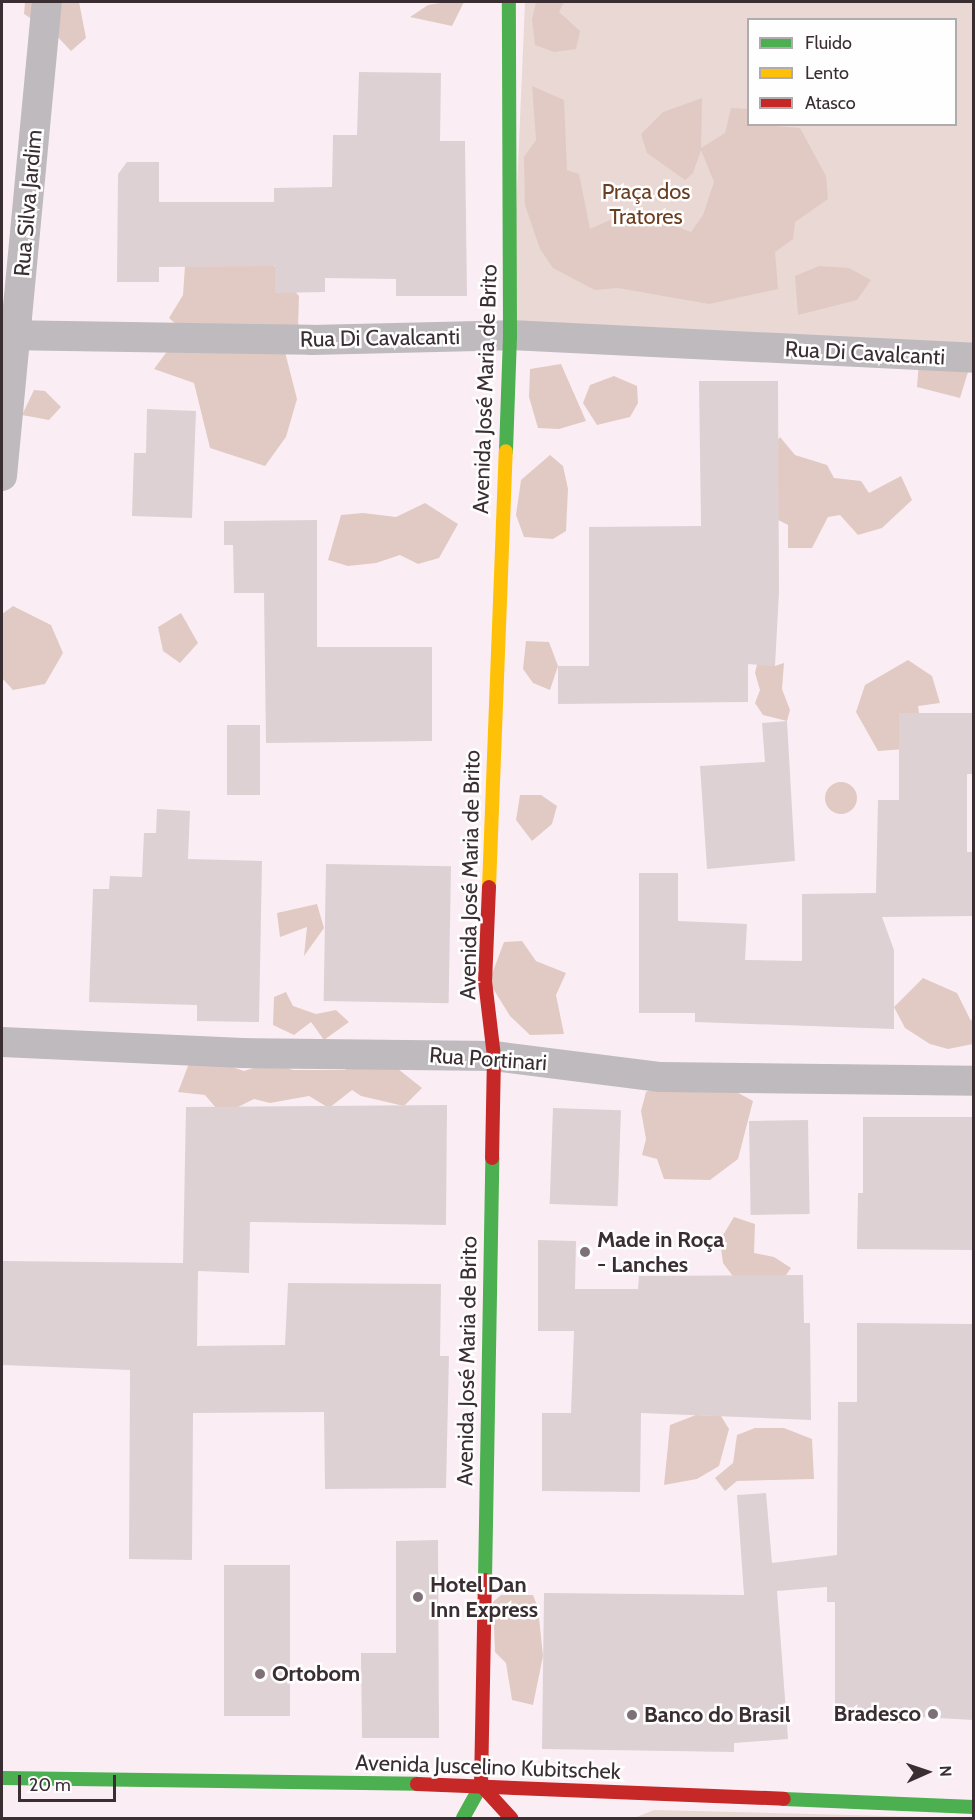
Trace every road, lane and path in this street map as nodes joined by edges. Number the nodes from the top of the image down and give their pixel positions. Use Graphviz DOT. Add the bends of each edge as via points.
graph roads {
  1 [pos="47,2"];
  2 [pos="509,2"];
  3 [pos="9,335"];
  4 [pos="510,335"];
  5 [pos="974,358"];
  6 [pos="2,476"];
  7 [pos="2,1042"];
  8 [pos="494,1056"];
  9 [pos="974,1082"];
  10 [pos="2,1778"];
  11 [pos="481,1785"];
  12 [pos="974,1807"];
  13 [pos="463,1818"];
  14 [pos="511,1818"];
  1 -- 3 [label="street, Rua Silva Jardim"];
  2 -- 4 [label="main road, Avenida José Maria de Brito"];
  3 -- 4 [label="street, Rua Di Cavalcanti" via="311,340"];
  3 -- 6 [label="street, Rua Silva Jardim"];
  4 -- 5 [label="street, Rua Di Cavalcanti"];
  4 -- 8 [label="main road, Avenida José Maria de Brito" via="485,981"];
  7 -- 8 [label="street, Rua Portinari" via="243,1053"];
  8 -- 9 [label="street, Rua Portinari" via="661,1077"];
  8 -- 11 [label="main road, Avenida José Maria de Brito"];
  10 -- 11 [label="main road, Avenida Juscelino Kubitschek"];
  11 -- 12 [label="main road, Avenida Juscelino Kubitschek"];
  11 -- 13 [label="main road"];
  11 -- 14 [label="main road"];
}
